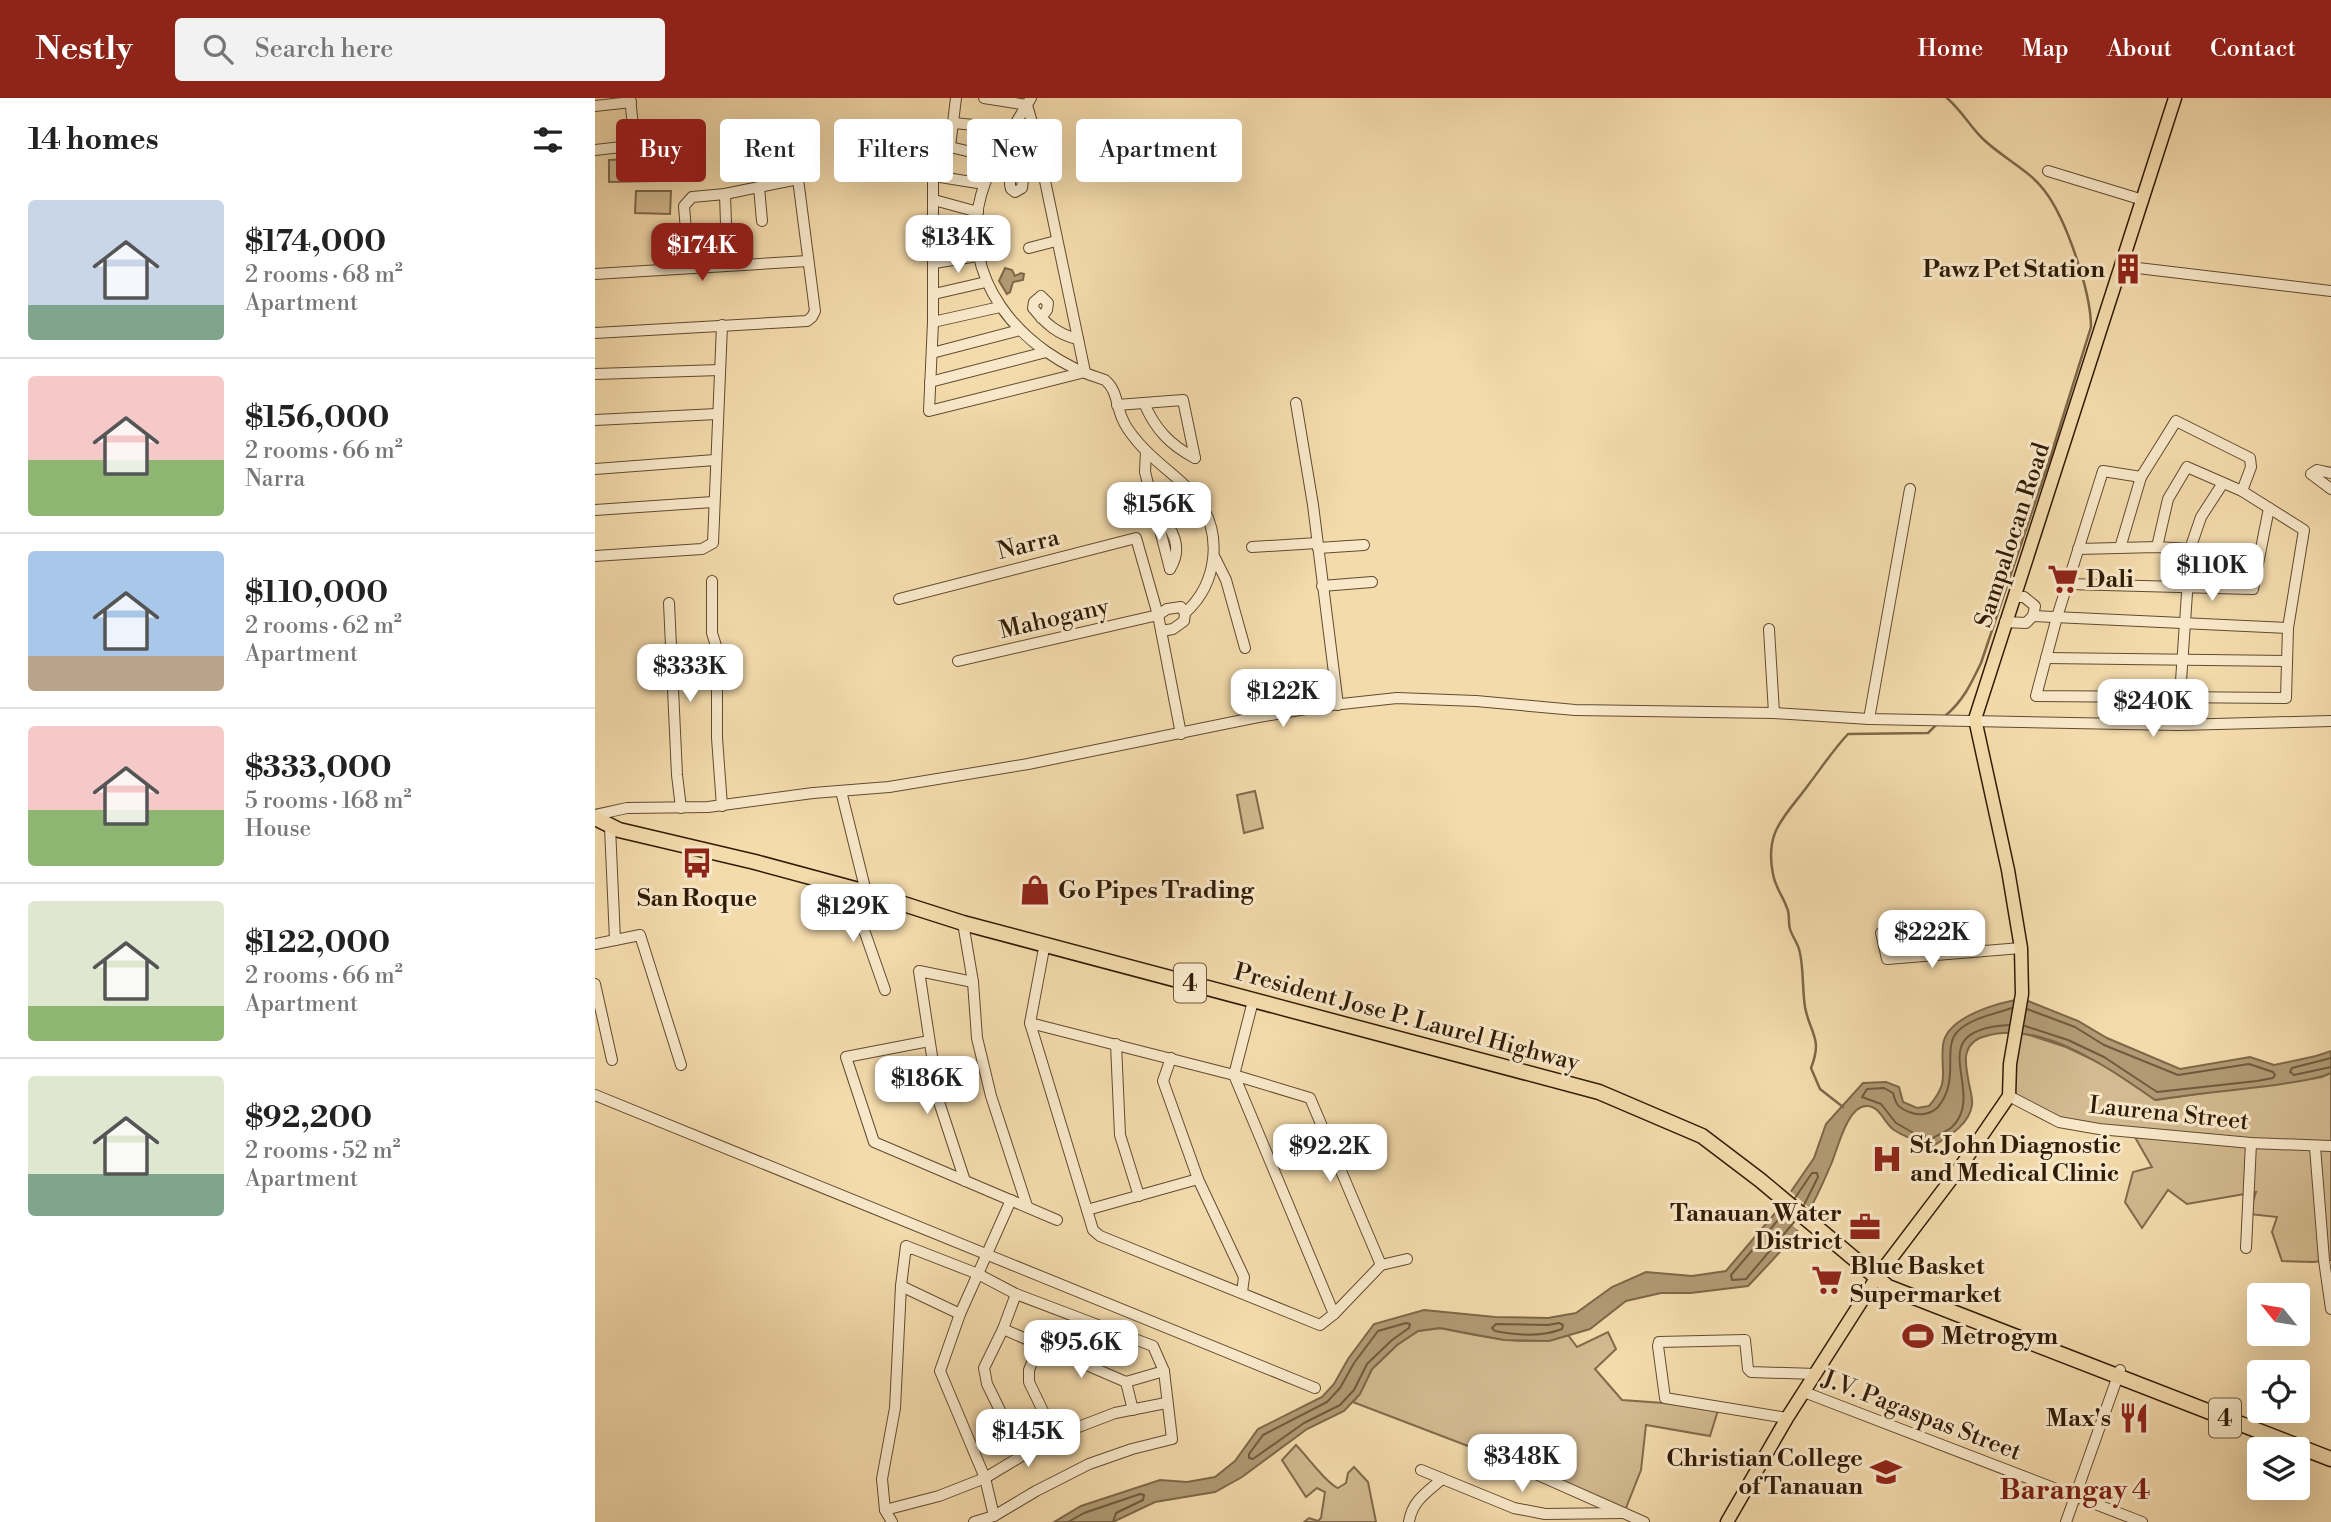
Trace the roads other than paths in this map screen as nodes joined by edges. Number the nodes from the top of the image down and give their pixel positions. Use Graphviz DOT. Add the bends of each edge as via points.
graph roads {
  1 [pos="956,98"];
  2 [pos="984,98"];
  3 [pos="2175,98"];
  4 [pos="630,100"];
  5 [pos="1029,101"];
  6 [pos="595,106"];
  7 [pos="632,119"];
  8 [pos="1017,119"];
  9 [pos="1032,119"];
  10 [pos="954,123"];
  11 [pos="967,124"];
  12 [pos="953,129"];
  13 [pos="616,147"];
  14 [pos="595,150"];
  15 [pos="2048,172"];
  16 [pos="953,179"];
  17 [pos="934,182"];
  18 [pos="1044,182"];
  19 [pos="984,184"];
  20 [pos="759,187"];
  21 [pos="725,194"];
  22 [pos="934,200"];
  23 [pos="2143,200"];
  24 [pos="978,212"];
  25 [pos="762,221"];
  26 [pos="726,224"];
  27 [pos="1056,242"];
  28 [pos="1029,248"];
  29 [pos="978,256"];
  30 [pos="807,261"];
  31 [pos="934,263"];
  32 [pos="2122,266"];
  33 [pos="689,268"];
  34 [pos="595,274"];
  35 [pos="986,282"];
  36 [pos="2331,290"];
  37 [pos="934,294"];
  38 [pos="1000,307"];
  39 [pos="1041,318"];
  40 [pos="933,322"];
  41 [pos="722,325"];
  42 [pos="1020,330"];
  43 [pos="595,332"];
  44 [pos="1078,339"];
  45 [pos="1046,352"];
  46 [pos="932,353"];
  47 [pos="720,370"];
  48 [pos="1085,372"];
  49 [pos="595,374"];
  50 [pos="930,382"];
  51 [pos="1145,402"];
  52 [pos="1296,403"];
  53 [pos="1117,404"];
  54 [pos="717,414"];
  55 [pos="595,420"];
  56 [pos="1146,451"];
  57 [pos="715,460"];
  58 [pos="595,469"];
  59 [pos="2331,473"];
  60 [pos="2141,477"];
  61 [pos="2223,483"];
  62 [pos="1910,489"];
  63 [pos="2331,489"];
  64 [pos="2242,491"];
  65 [pos="713,502"];
  66 [pos="2269,508"];
  67 [pos="595,510"];
  68 [pos="1156,514"];
  69 [pos="1364,545"];
  70 [pos="1318,546"];
  71 [pos="1252,547"];
  72 [pos="2157,547"];
  73 [pos="2120,548"];
  74 [pos="2078,549"];
  75 [pos="2190,549"];
  76 [pos="595,556"];
  77 [pos="1215,558"];
  78 [pos="712,581"];
  79 [pos="1372,583"];
  80 [pos="2067,584"];
  81 [pos="1322,586"];
  82 [pos="2186,587"];
  83 [pos="2014,597"];
  84 [pos="899,599"];
  85 [pos="669,603"];
  86 [pos="1183,610"];
  87 [pos="1158,615"];
  88 [pos="2033,616"];
  89 [pos="2057,617"];
  90 [pos="2005,622"];
  91 [pos="2185,623"];
  92 [pos="2288,628"];
  93 [pos="1769,629"];
  94 [pos="1161,631"];
  95 [pos="1245,648"];
  96 [pos="2046,658"];
  97 [pos="2182,660"];
  98 [pos="958,661"];
  99 [pos="2287,661"];
  100 [pos="2180,697"];
  101 [pos="1338,705"];
  102 [pos="1774,713"];
  103 [pos="1869,719"];
  104 [pos="1975,719"];
  105 [pos="2331,721"];
  106 [pos="2178,725"];
  107 [pos="1181,734"];
  108 [pos="841,791"];
  109 [pos="722,806"];
  110 [pos="681,808"];
  111 [pos="600,821"];
  112 [pos="849,887"];
  113 [pos="866,892"];
  114 [pos="963,923"];
  115 [pos="1881,933"];
  116 [pos="615,940"];
  117 [pos="1045,943"];
  118 [pos="595,944"];
  119 [pos="2021,948"];
  120 [pos="973,982"];
  121 [pos="595,984"];
  122 [pos="885,990"];
  123 [pos="1253,1000"];
  124 [pos="1030,1023"];
  125 [pos="929,1041"];
  126 [pos="1116,1044"];
  127 [pos="1171,1058"];
  128 [pos="612,1060"];
  129 [pos="681,1065"];
  130 [pos="1234,1074"];
  131 [pos="595,1095"];
  132 [pos="2009,1096"];
  133 [pos="2251,1143"];
  134 [pos="2331,1146"];
  135 [pos="2315,1147"];
  136 [pos="1198,1179"];
  137 [pos="965,1181"];
  138 [pos="1139,1196"];
  139 [pos="1011,1200"];
  140 [pos="1027,1206"];
  141 [pos="1087,1210"];
  142 [pos="1057,1220"];
  143 [pos="2246,1248"];
  144 [pos="987,1256"];
  145 [pos="1407,1259"];
  146 [pos="1381,1265"];
  147 [pos="978,1275"];
  148 [pos="1877,1277"];
  149 [pos="901,1286"];
  150 [pos="1242,1292"];
  151 [pos="1016,1294"];
  152 [pos="2331,1309"];
  153 [pos="960,1314"];
  154 [pos="1334,1314"];
  155 [pos="1003,1329"];
  156 [pos="1039,1345"];
  157 [pos="1164,1371"];
  158 [pos="1816,1374"];
  159 [pos="2119,1374"];
  160 [pos="1126,1382"];
  161 [pos="1315,1388"];
  162 [pos="1804,1392"];
  163 [pos="1166,1403"];
  164 [pos="1133,1409"];
  165 [pos="1787,1418"];
  166 [pos="1055,1436"];
  167 [pos="2331,1451"];
  168 [pos="1022,1455"];
  169 [pos="1502,1459"];
  170 [pos="2331,1459"];
  171 [pos="1421,1470"];
  172 [pos="985,1478"];
  173 [pos="1442,1479"];
  174 [pos="2076,1497"];
  175 [pos="885,1510"];
  176 [pos="1624,1513"];
  177 [pos="994,1516"];
  178 [pos="1541,1518"];
  179 [pos="892,1522"];
  180 [pos="974,1522"];
  181 [pos="1409,1522"];
  182 [pos="1644,1522"];
  183 [pos="1727,1522"];
  184 [pos="2066,1522"];
  185 [pos="2142,1522"];
  1 -- 10 [label="street"];
  2 -- 5 [label="street"];
  3 -- 23 [label="main road, Sampalocan Road"];
  4 -- 6 [label="street"];
  4 -- 7 [label="street"];
  5 -- 8 [label="street"];
  5 -- 9 [label="street"];
  10 -- 11 [label="street"];
  10 -- 12 [label="street"];
  13 -- 14 [label="street"];
  15 -- 23 [label="street"];
  16 -- 19 [label="street"];
  17 -- 22 [label="street"];
  18 -- 27 [label="street"];
  19 -- 24 [label="street"];
  20 -- 21 [label="street"];
  20 -- 25 [label="street"];
  20 -- 30 [label="street" via="798,179"];
  21 -- 26 [label="street"];
  21 -- 33 [label="street" via="692,197 684,206"];
  22 -- 24 [label="street"];
  22 -- 31 [label="street"];
  23 -- 32 [label="main road, Sampalocan Road"];
  24 -- 29 [label="street"];
  27 -- 28 [label="street"];
  27 -- 44 [label="street"];
  29 -- 31 [label="street"];
  29 -- 35 [label="street"];
  30 -- 33 [label="street"];
  30 -- 41 [label="street" via="813,317"];
  31 -- 37 [label="street"];
  32 -- 36 [label="street"];
  32 -- 83 [label="main road, Sampalocan Road"];
  33 -- 34 [label="street"];
  35 -- 37 [label="street"];
  35 -- 38 [label="street"];
  37 -- 40 [label="street"];
  38 -- 40 [label="street"];
  38 -- 42 [label="street"];
  39 -- 44 [label="street"];
  40 -- 46 [label="street"];
  41 -- 43 [label="street"];
  41 -- 47 [label="street"];
  42 -- 45 [label="street"];
  42 -- 46 [label="street"];
  44 -- 48 [label="street"];
  45 -- 48 [label="street"];
  45 -- 50 [label="street"];
  46 -- 50 [label="street"];
  47 -- 49 [label="street"];
  47 -- 54 [label="street"];
  48 -- 50 [label="street" via="929,411"];
  48 -- 53 [label="street" via="1111,385"];
  51 -- 51 [label="street" via="1165,438 1195,458 1183,400"];
  51 -- 53 [label="street"];
  52 -- 70 [label="street"];
  53 -- 56 [label="street"];
  54 -- 55 [label="street"];
  54 -- 57 [label="street"];
  56 -- 68 [label="street" via="1145,472"];
  56 -- 77 [label="street" via="1190,491 1208,515"];
  57 -- 58 [label="street"];
  57 -- 65 [label="street"];
  59 -- 63 [label="street" via="2317,470 2311,474"];
  60 -- 64 [label="street" via="2176,421 2250,458"];
  60 -- 73 [label="street"];
  60 -- 74 [label="street" via="2103,471"];
  61 -- 64 [label="street"];
  61 -- 72 [label="street" via="2187,467 2168,499"];
  61 -- 75 [label="street" via="2201,517"];
  62 -- 103 [label="street"];
  64 -- 66 [label="street"];
  65 -- 67 [label="street"];
  65 -- 76 [label="street" via="713,543 709,547"];
  66 -- 82 [label="street" via="2253,589"];
  66 -- 92 [label="street" via="2304,530"];
  68 -- 68 [label="street" via="1169,524 1175,540 1176,560 1171,569"];
  69 -- 70 [label="street"];
  70 -- 71 [label="street"];
  70 -- 81 [label="street"];
  72 -- 73 [label="street"];
  72 -- 75 [label="street"];
  73 -- 74 [label="street"];
  74 -- 80 [label="street"];
  75 -- 82 [label="street"];
  77 -- 86 [label="street" via="1202,593"];
  77 -- 95 [label="street"];
  78 -- 109 [label="street"];
  79 -- 81 [label="street"];
  80 -- 82 [label="street"];
  80 -- 89 [label="street"];
  81 -- 101 [label="street"];
  82 -- 91 [label="street"];
  83 -- 88 [label="street" via="2024,597 2035,606"];
  83 -- 90 [label="main road, Sampalocan Road"];
  84 -- 87 [label="street, Narra" via="1136,538"];
  85 -- 110 [label="street"];
  86 -- 87 [label="street, Mahogany" via="1167,609"];
  86 -- 94 [label="street" via="1184,621"];
  87 -- 94 [label="street, Narra"];
  87 -- 98 [label="street, Mahogany"];
  88 -- 89 [label="street"];
  88 -- 90 [label="street" via="2026,623"];
  89 -- 91 [label="street"];
  89 -- 96 [label="street"];
  90 -- 104 [label="main road, Sampalocan Road"];
  91 -- 92 [label="street"];
  91 -- 97 [label="street"];
  92 -- 99 [label="street"];
  93 -- 102 [label="street"];
  94 -- 107 [label="street, Narra"];
  96 -- 97 [label="street"];
  96 -- 100 [label="street" via="2036,696"];
  97 -- 99 [label="street"];
  97 -- 100 [label="street"];
  99 -- 100 [label="street" via="2286,698"];
  100 -- 106 [label="street"];
  101 -- 102 [label="street" via="1397,698 1575,710"];
  101 -- 107 [label="street"];
  102 -- 103 [label="street"];
  103 -- 104 [label="street"];
  104 -- 106 [label="street"];
  104 -- 119 [label="main road, Sampalocan Road"];
  105 -- 106 [label="street"];
  107 -- 108 [label="street" via="964,776"];
  108 -- 109 [label="street"];
  108 -- 113 [label="street"];
  109 -- 110 [label="street"];
  110 -- 111 [label="street" via="627,808"];
  111 -- 112 [label="highway, President Jose P. Laurel Highway / 4"];
  111 -- 116 [label="street"];
  112 -- 113 [label="highway, President Jose P. Laurel Highway / 4"];
  112 -- 122 [label="street"];
  113 -- 114 [label="highway, President Jose P. Laurel Highway / 4"];
  114 -- 117 [label="highway, President Jose P. Laurel Highway / 4"];
  114 -- 120 [label="street"];
  115 -- 119 [label="street" via="1887,959"];
  116 -- 118 [label="street"];
  116 -- 129 [label="street" via="640,935"];
  117 -- 123 [label="highway, President Jose P. Laurel Highway / 4"];
  117 -- 124 [label="street"];
  119 -- 132 [label="main road, Sampalocan Road" via="2022,993"];
  120 -- 125 [label="street" via="919,971"];
  120 -- 140 [label="street" via="977,1038"];
  121 -- 128 [label="street"];
  123 -- 130 [label="street"];
  123 -- 148 [label="highway, President Jose P. Laurel Highway / 4" via="1599,1092 1702,1136"];
  124 -- 126 [label="street"];
  124 -- 141 [label="street"];
  125 -- 137 [label="street" via="939,1102"];
  125 -- 137 [label="street" via="846,1057 874,1142"];
  126 -- 127 [label="street"];
  126 -- 138 [label="street" via="1120,1135"];
  127 -- 130 [label="street"];
  127 -- 136 [label="street" via="1163,1081"];
  130 -- 146 [label="street" via="1310,1098"];
  130 -- 154 [label="street"];
  131 -- 144 [label="street"];
  132 -- 133 [label="street, Laurena Street" via="2059,1122"];
  132 -- 148 [label="main road"];
  133 -- 135 [label="street, Laurena Street"];
  133 -- 143 [label="street"];
  134 -- 135 [label="street, Laurena Street"];
  135 -- 152 [label="street"];
  136 -- 138 [label="street"];
  136 -- 150 [label="street" via="1244,1277"];
  137 -- 139 [label="street"];
  138 -- 141 [label="street"];
  139 -- 140 [label="street"];
  139 -- 144 [label="street"];
  140 -- 142 [label="street"];
  141 -- 150 [label="street" via="1093,1230 1100,1236"];
  144 -- 147 [label="street"];
  144 -- 161 [label="street"];
  145 -- 146 [label="street"];
  146 -- 154 [label="street"];
  147 -- 149 [label="street" via="906,1246"];
  147 -- 151 [label="street"];
  147 -- 153 [label="street"];
  148 -- 158 [label="main road"];
  148 -- 159 [label="highway, President Jose P. Laurel Highway / 4" via="1888,1287"];
  149 -- 153 [label="street"];
  149 -- 175 [label="street" via="895,1408 882,1479"];
  150 -- 154 [label="street" via="1320,1325"];
  151 -- 155 [label="street"];
  151 -- 157 [label="street" via="1153,1346"];
  153 -- 172 [label="street" via="940,1371"];
  155 -- 156 [label="street"];
  155 -- 168 [label="street" via="985,1368 987,1384"];
  156 -- 160 [label="street"];
  156 -- 166 [label="street" via="1029,1382"];
  157 -- 160 [label="street"];
  157 -- 163 [label="street"];
  158 -- 162 [label="main road"];
  158 -- 165 [label="street" via="1751,1372 1745,1340 1660,1342 1665,1398"];
  159 -- 167 [label="highway, President Jose P. Laurel Highway / 4"];
  159 -- 170 [label="highway, President Jose P. Laurel Highway / 4"];
  159 -- 174 [label="street"];
  160 -- 164 [label="street"];
  162 -- 165 [label="main road"];
  162 -- 174 [label="street, J.V. Pagaspas Street"];
  163 -- 164 [label="street"];
  163 -- 177 [label="street" via="1172,1439 1089,1464"];
  164 -- 166 [label="street"];
  165 -- 183 [label="main road"];
  166 -- 168 [label="street"];
  168 -- 172 [label="street"];
  169 -- 176 [label="street"];
  171 -- 173 [label="street"];
  172 -- 175 [label="street"];
  172 -- 177 [label="street"];
  173 -- 178 [label="street"];
  173 -- 181 [label="street" via="1416,1501"];
  174 -- 184 [label="street"];
  174 -- 185 [label="street, J.V. Pagaspas Street"];
  175 -- 179 [label="street"];
  176 -- 178 [label="street"];
  176 -- 182 [label="street"];
  177 -- 180 [label="street"];
}
